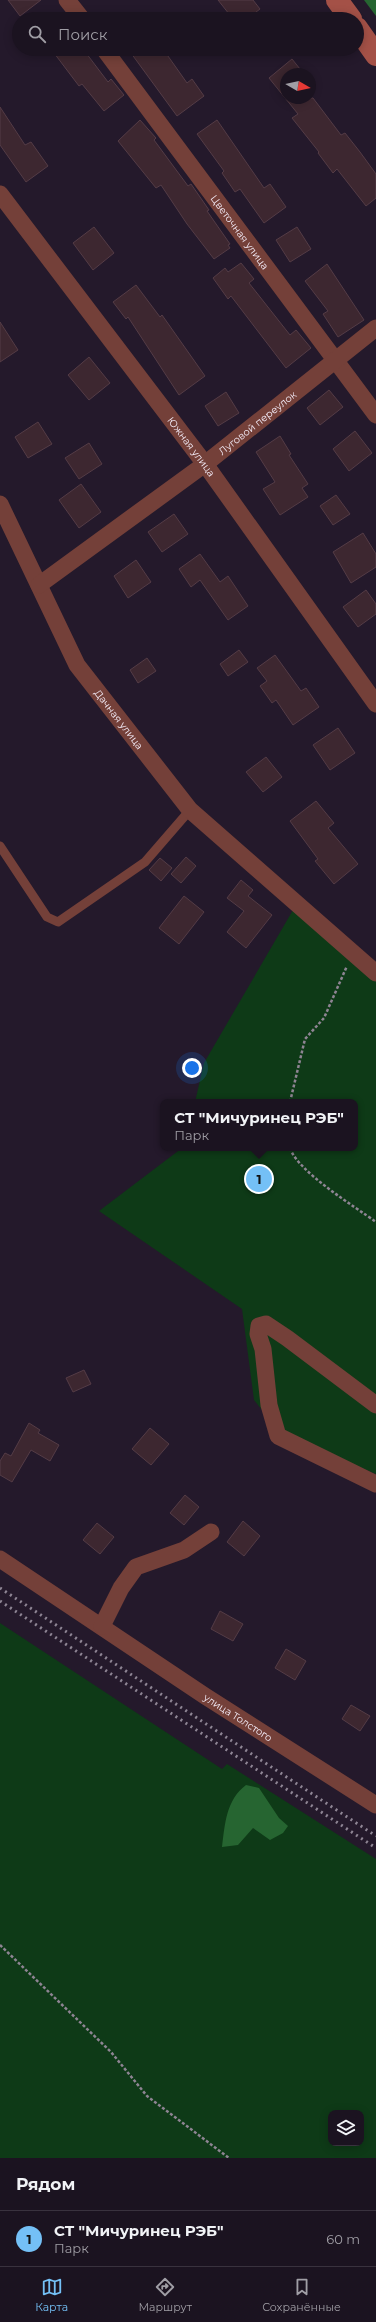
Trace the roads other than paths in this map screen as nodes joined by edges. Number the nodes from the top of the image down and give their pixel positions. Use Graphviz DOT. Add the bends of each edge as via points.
graph roads {
  1 [pos="67,0"];
  2 [pos="337,0"];
  3 [pos="76,12"];
  4 [pos="346,12"];
  5 [pos="364,38"];
  6 [pos="376,54"];
  7 [pos="109,56"];
  8 [pos="0,194"];
  9 [pos="376,328"];
  10 [pos="336,358"];
  11 [pos="376,415"];
  12 [pos="205,464"];
  13 [pos="0,504"];
  14 [pos="39,586"];
  15 [pos="376,704"];
  16 [pos="190,810"];
  17 [pos="0,846"];
  18 [pos="376,973"];
  19 [pos="376,1405"];
  20 [pos="376,1484"];
  21 [pos="211,1532"];
  22 [pos="0,1559"];
  23 [pos="102,1626"];
  24 [pos="376,1806"];
  1 -- 3 [label="street"];
  2 -- 4 [label="main road"];
  5 -- 6 [label="main road"];
  7 -- 10 [label="street, Цветочная улица"];
  8 -- 12 [label="street, Южная улица"];
  9 -- 10 [label="street, Луговой переулок"];
  10 -- 11 [label="street, Цветочная улица"];
  10 -- 12 [label="street, Луговой переулок"];
  12 -- 14 [label="street, Луговой переулок"];
  12 -- 15 [label="street, Южная улица"];
  13 -- 14 [label="street, Дачная улица"];
  14 -- 16 [label="street, Дачная улица" via="77,665"];
  16 -- 17 [label="lane" via="145,862 58,922 47,917"];
  16 -- 18 [label="street, Дачная улица"];
  19 -- 20 [label="street" via="288,1338 266,1324 259,1326 269,1406 278,1436"];
  21 -- 23 [label="street" via="184,1550 136,1567 120,1588"];
  22 -- 23 [label="street, улица Толстого"];
  23 -- 24 [label="street, улица Толстого"];
}
